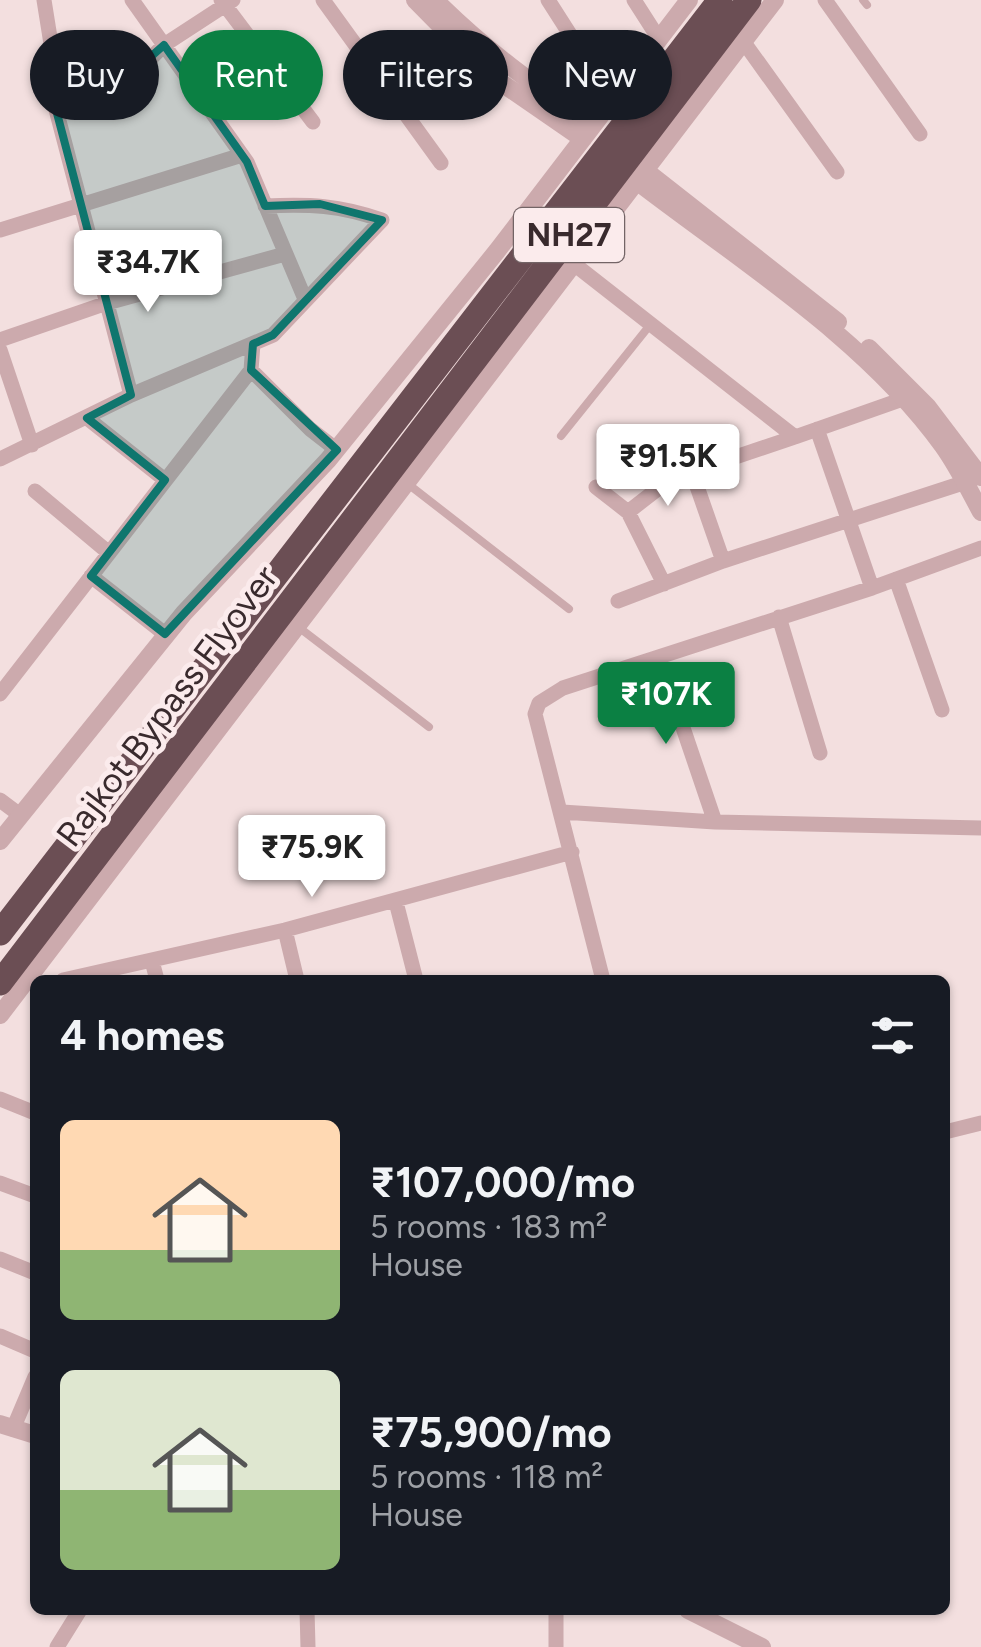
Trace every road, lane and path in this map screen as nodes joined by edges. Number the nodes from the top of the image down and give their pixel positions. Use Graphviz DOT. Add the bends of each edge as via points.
graph roads {
  1 [pos="44,0"];
  2 [pos="132,0"];
  3 [pos="323,0"];
  4 [pos="415,0"];
  5 [pos="436,0"];
  6 [pos="548,0"];
  7 [pos="634,0"];
  8 [pos="689,0"];
  9 [pos="720,0"];
  10 [pos="750,0"];
  11 [pos="775,0"];
  12 [pos="826,0"];
  13 [pos="226,2"];
  14 [pos="49,30"];
  15 [pos="567,30"];
  16 [pos="653,30"];
  17 [pos="666,30"];
  18 [pos="743,42"];
  19 [pos="164,46"];
  20 [pos="159,51"];
  21 [pos="59,120"];
  22 [pos="597,120"];
  23 [pos="313,122"];
  24 [pos="588,132"];
  25 [pos="920,134"];
  26 [pos="242,155"];
  27 [pos="441,163"];
  28 [pos="837,172"];
  29 [pos="642,177"];
  30 [pos="81,206"];
  31 [pos="265,206"];
  32 [pos="0,230"];
  33 [pos="285,254"];
  34 [pos="574,264"];
  35 [pos="305,299"];
  36 [pos="106,303"];
  37 [pos="650,324"];
  38 [pos="0,340"];
  39 [pos="253,344"];
  40 [pos="0,350"];
  41 [pos="251,370"];
  42 [pos="131,396"];
  43 [pos="903,398"];
  44 [pos="462,412"];
  45 [pos="87,418"];
  46 [pos="422,428"];
  47 [pos="817,430"];
  48 [pos="560,436"];
  49 [pos="795,437"];
  50 [pos="941,444"];
  51 [pos="32,445"];
  52 [pos="624,448"];
  53 [pos="336,450"];
  54 [pos="973,456"];
  55 [pos="0,459"];
  56 [pos="362,465"];
  57 [pos="693,475"];
  58 [pos="399,477"];
  59 [pos="976,479"];
  60 [pos="166,480"];
  61 [pos="671,480"];
  62 [pos="596,487"];
  63 [pos="35,491"];
  64 [pos="628,512"];
  65 [pos="981,512"];
  66 [pos="848,521"];
  67 [pos="981,548"];
  68 [pos="108,553"];
  69 [pos="723,561"];
  70 [pos="90,576"];
  71 [pos="896,580"];
  72 [pos="664,584"];
  73 [pos="872,588"];
  74 [pos="618,601"];
  75 [pos="569,609"];
  76 [pos="779,618"];
  77 [pos="297,626"];
  78 [pos="166,634"];
  79 [pos="659,657"];
  80 [pos="2,687"];
  81 [pos="942,710"];
  82 [pos="428,727"];
  83 [pos="820,752"];
  84 [pos="0,800"];
  85 [pos="562,812"];
  86 [pos="20,814"];
  87 [pos="715,822"];
  88 [pos="981,828"];
  89 [pos="0,840"];
  90 [pos="572,852"];
  91 [pos="396,902"];
  92 [pos="285,930"];
  93 [pos="0,934"];
  94 [pos="152,960"];
  95 [pos="84,975"];
  96 [pos="155,975"];
  97 [pos="296,975"];
  98 [pos="415,975"];
  99 [pos="601,975"];
  100 [pos="18,986"];
  101 [pos="0,1014"];
  102 [pos="0,1099"];
  103 [pos="30,1111"];
  104 [pos="981,1123"];
  105 [pos="950,1131"];
  106 [pos="0,1182"];
  107 [pos="30,1194"];
  108 [pos="0,1259"];
  109 [pos="30,1271"];
  110 [pos="0,1336"];
  111 [pos="30,1348"];
  112 [pos="30,1385"];
  113 [pos="4,1427"];
  114 [pos="30,1434"];
  115 [pos="77,1615"];
  116 [pos="307,1615"];
  117 [pos="556,1615"];
  118 [pos="698,1615"];
  119 [pos="57,1647"];
  120 [pos="308,1647"];
  121 [pos="556,1647"];
  122 [pos="762,1647"];
  1 -- 14 [label="street"];
  2 -- 19 [label="street"];
  3 -- 27 [label="street"];
  4 -- 24 [label="street" via="488,73"];
  5 -- 24 [label="street" via="472,38"];
  6 -- 15 [label="street"];
  7 -- 16 [label="street"];
  8 -- 17 [label="street"];
  9 -- 56 [label="highway, NH27"];
  10 -- 46 [label="highway, NH27"];
  11 -- 18 [label="street"];
  12 -- 25 [label="street"];
  13 -- 19 [label="street"];
  13 -- 23 [label="street"];
  18 -- 28 [label="street"];
  18 -- 29 [label="street"];
  19 -- 20 [label="street"];
  19 -- 26 [label="street"];
  21 -- 30 [label="street"];
  22 -- 24 [label="street"];
  24 -- 53 [label="street"];
  26 -- 30 [label="street"];
  26 -- 31 [label="street"];
  29 -- 34 [label="street"];
  29 -- 43 [label="street"];
  29 -- 54 [label="street" via="862,342"];
  30 -- 32 [label="street"];
  30 -- 36 [label="street"];
  31 -- 33 [label="street"];
  31 -- 35 [label="street" via="320,204 382,220"];
  33 -- 35 [label="street"];
  33 -- 36 [label="street"];
  34 -- 37 [label="street"];
  34 -- 44 [label="street"];
  35 -- 39 [label="street" via="273,335"];
  36 -- 38 [label="street"];
  36 -- 42 [label="street"];
  37 -- 48 [label="lane"];
  37 -- 49 [label="street"];
  39 -- 41 [label="street"];
  39 -- 42 [label="street"];
  40 -- 51 [label="street"];
  41 -- 53 [label="street"];
  41 -- 60 [label="street"];
  42 -- 45 [label="street"];
  43 -- 47 [label="street"];
  43 -- 50 [label="street"];
  44 -- 46 [label="highway"];
  44 -- 58 [label="street"];
  45 -- 51 [label="street"];
  45 -- 60 [label="street"];
  46 -- 58 [label="highway, NH27"];
  47 -- 49 [label="street"];
  47 -- 66 [label="street"];
  49 -- 57 [label="street"];
  50 -- 54 [label="street"];
  50 -- 59 [label="street"];
  51 -- 55 [label="street"];
  52 -- 61 [label="street"];
  53 -- 56 [label="street"];
  53 -- 78 [label="street"];
  54 -- 59 [label="street"];
  56 -- 93 [label="highway, Rajkot Bypass Flyover / NH27"];
  57 -- 61 [label="street"];
  57 -- 69 [label="street"];
  58 -- 75 [label="lane"];
  58 -- 77 [label="street"];
  58 -- 100 [label="highway, Rajkot Bypass Flyover / NH27" via="313,571"];
  59 -- 65 [label="street"];
  59 -- 66 [label="street"];
  60 -- 68 [label="street"];
  61 -- 64 [label="street"];
  62 -- 64 [label="street"];
  63 -- 68 [label="street"];
  64 -- 72 [label="street"];
  66 -- 69 [label="street"];
  66 -- 73 [label="street"];
  67 -- 71 [label="street"];
  68 -- 70 [label="street"];
  69 -- 72 [label="street"];
  70 -- 78 [label="street"];
  70 -- 80 [label="street"];
  71 -- 73 [label="street"];
  71 -- 81 [label="street"];
  72 -- 74 [label="street"];
  73 -- 76 [label="street"];
  76 -- 79 [label="street"];
  76 -- 83 [label="street"];
  77 -- 82 [label="lane"];
  77 -- 100 [label="street"];
  78 -- 86 [label="street"];
  79 -- 85 [label="street" via="563,688 539,704 535,714"];
  79 -- 87 [label="street"];
  84 -- 86 [label="street"];
  85 -- 87 [label="street"];
  85 -- 90 [label="street"];
  86 -- 89 [label="street"];
  87 -- 88 [label="street"];
  90 -- 91 [label="street"];
  90 -- 99 [label="street"];
  91 -- 92 [label="street"];
  91 -- 98 [label="street"];
  92 -- 94 [label="street"];
  92 -- 97 [label="street"];
  94 -- 95 [label="street"];
  94 -- 96 [label="street"];
  100 -- 101 [label="street"];
  102 -- 103 [label="street"];
  104 -- 105 [label="street"];
  106 -- 107 [label="street"];
  108 -- 109 [label="street"];
  110 -- 111 [label="street"];
  112 -- 113 [label="street"];
  113 -- 114 [label="street"];
  115 -- 119 [label="street"];
  116 -- 120 [label="street"];
  117 -- 121 [label="street"];
  118 -- 122 [label="street"];
}
